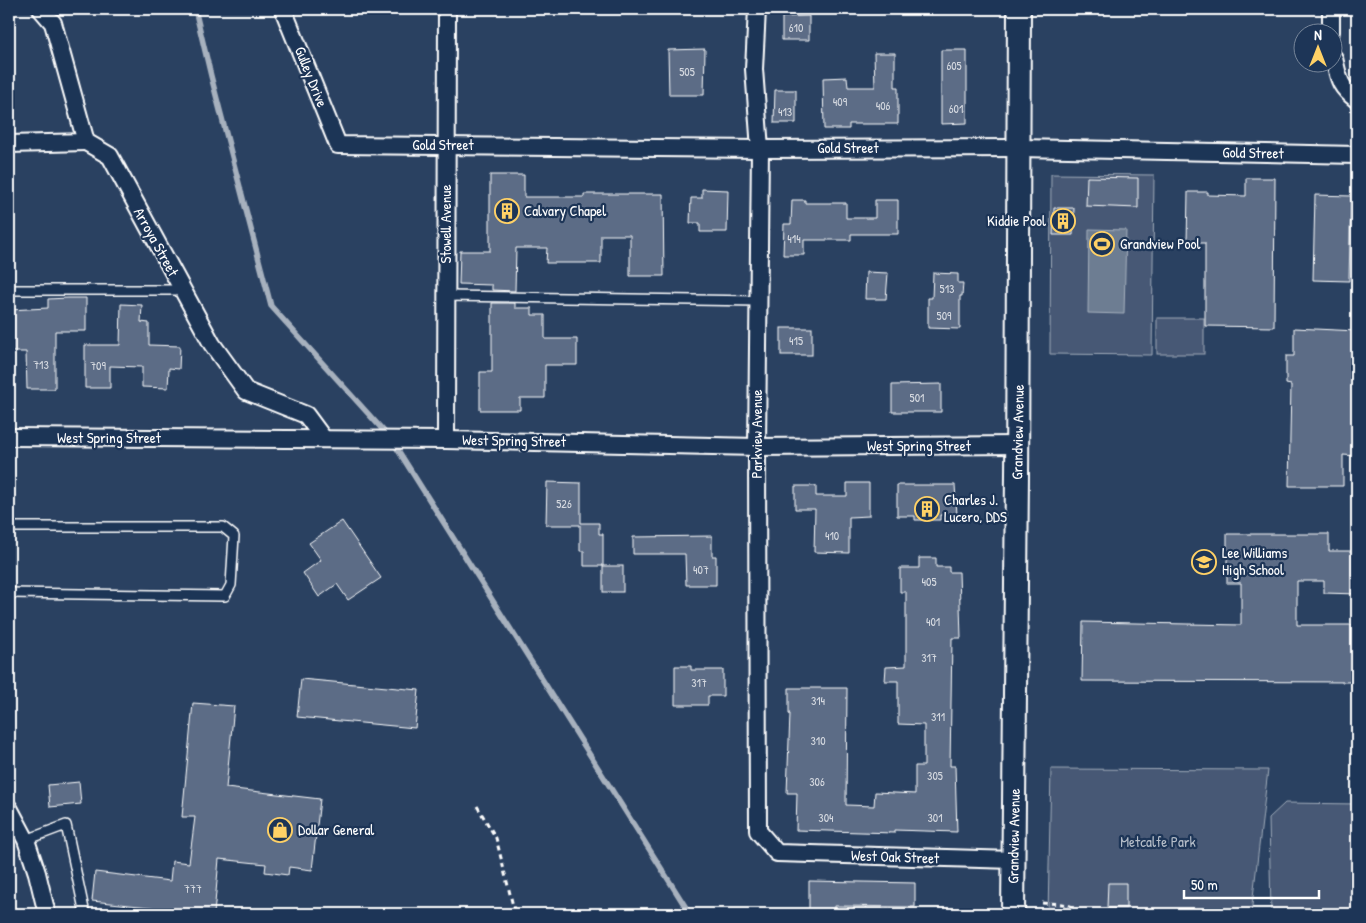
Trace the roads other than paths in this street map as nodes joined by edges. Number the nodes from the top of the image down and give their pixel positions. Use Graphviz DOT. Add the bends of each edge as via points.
graph roads {
  1 [pos="41,9"];
  2 [pos="283,9"];
  3 [pos="447,9"];
  4 [pos="757,9"];
  5 [pos="1019,9"];
  6 [pos="1331,9"];
  7 [pos="1331,22"];
  8 [pos="1337,72"];
  9 [pos="1357,100"];
  10 [pos="86,142"];
  11 [pos="9,144"];
  12 [pos="338,145"];
  13 [pos="446,145"];
  14 [pos="760,148"];
  15 [pos="1019,148"];
  16 [pos="1357,155"];
  17 [pos="9,290"];
  18 [pos="182,290"];
  19 [pos="446,296"];
  20 [pos="758,300"];
  21 [pos="9,437"];
  22 [pos="323,438"];
  23 [pos="446,440"];
  24 [pos="1018,445"];
  25 [pos="757,447"];
  26 [pos="9,527"];
  27 [pos="9,593"];
  28 [pos="9,808"];
  29 [pos="26,840"];
  30 [pos="777,853"];
  31 [pos="1014,860"];
  32 [pos="47,914"];
  33 [pos="86,914"];
  34 [pos="1013,914"];
  1 -- 10 [label="street" via="53,23"];
  2 -- 12 [label="street, Gulley Drive"];
  3 -- 13 [label="street, Stowell Avenue"];
  4 -- 14 [label="street, Parkview Avenue" via="754,69"];
  5 -- 15 [label="main road, Grandview Avenue"];
  6 -- 7 [label="street"];
  8 -- 9 [label="street" via="1346,92"];
  10 -- 11 [label="street"];
  10 -- 18 [label="street, Arroya Street" via="110,156"];
  12 -- 13 [label="street, Gold Street"];
  13 -- 14 [label="street, Gold Street"];
  13 -- 19 [label="street, Stowell Avenue"];
  14 -- 15 [label="street, Gold Street"];
  14 -- 20 [label="street, Parkview Avenue"];
  15 -- 16 [label="street, Gold Street"];
  15 -- 24 [label="main road, Grandview Avenue"];
  17 -- 18 [label="lane"];
  18 -- 22 [label="street, Arroya Street" via="212,344 246,391 306,415"];
  19 -- 20 [label="lane"];
  19 -- 23 [label="street, Stowell Avenue"];
  20 -- 25 [label="street, Parkview Avenue"];
  21 -- 22 [label="street, West Spring Street"];
  22 -- 23 [label="street, West Spring Street"];
  23 -- 25 [label="street, West Spring Street"];
  24 -- 25 [label="street, West Spring Street"];
  24 -- 31 [label="main road, Grandview Avenue"];
  25 -- 30 [label="street, Parkview Avenue" via="758,831"];
  26 -- 27 [label="lane" via="224,527 234,536 231,585 225,596"];
  28 -- 29 [label="street"];
  29 -- 32 [label="street"];
  29 -- 33 [label="lane" via="66,825"];
  30 -- 31 [label="street, West Oak Street"];
  31 -- 34 [label="main road, Grandview Avenue"];
}
